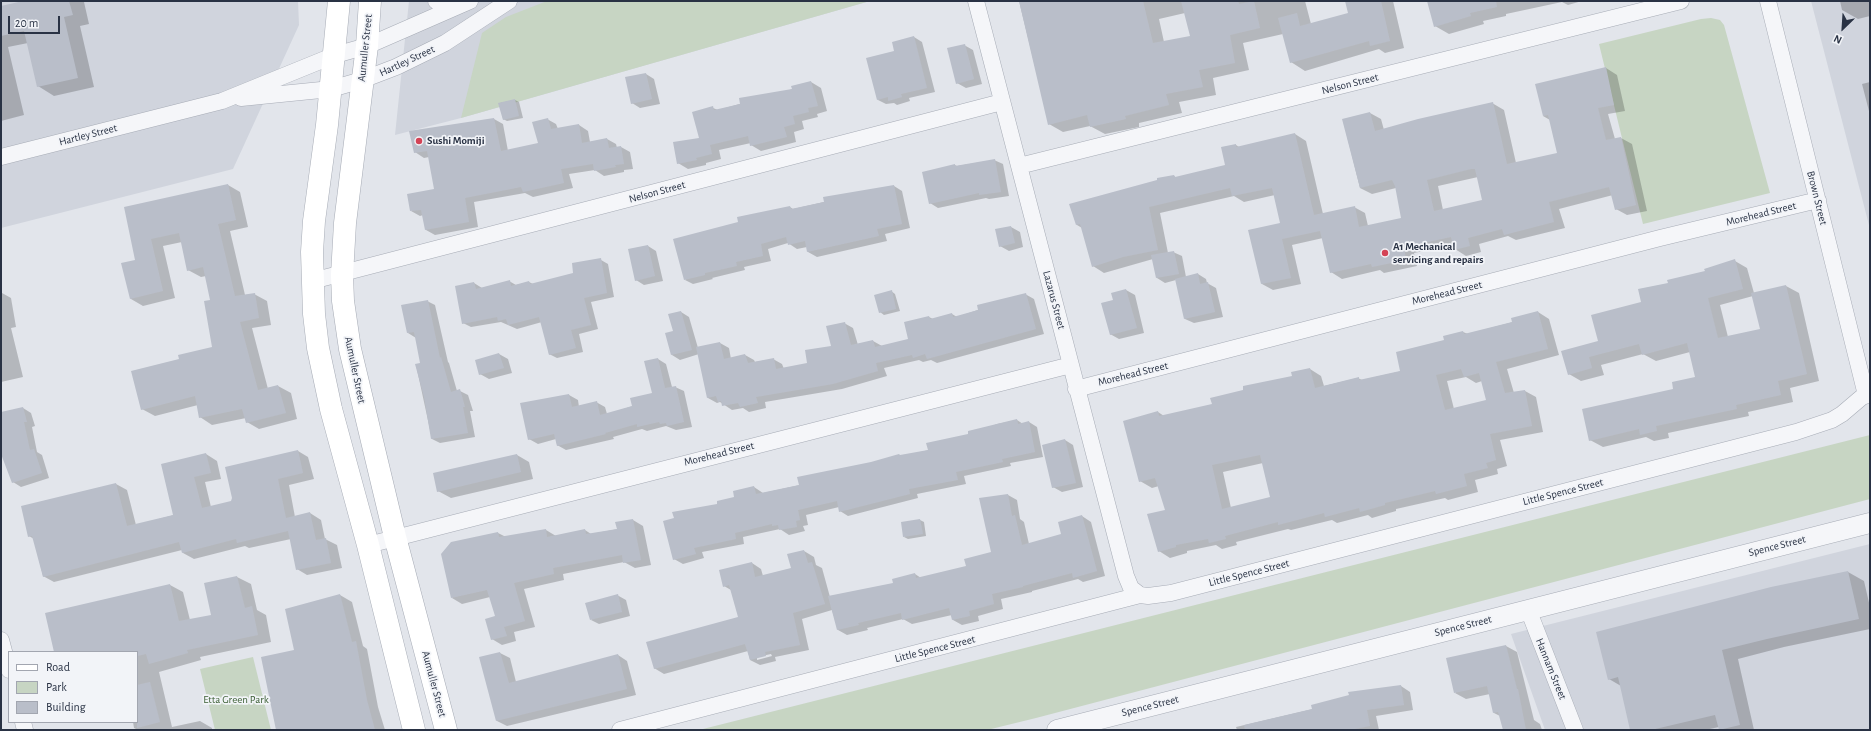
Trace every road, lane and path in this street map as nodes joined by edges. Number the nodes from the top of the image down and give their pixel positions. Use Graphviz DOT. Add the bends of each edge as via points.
graph roads {
  1 [pos="340,1"];
  2 [pos="370,1"];
  3 [pos="436,1"];
  4 [pos="509,1"];
  5 [pos="976,1"];
  6 [pos="1681,1"];
  7 [pos="1768,1"];
  8 [pos="467,2"];
  9 [pos="367,46"];
  10 [pos="335,55"];
  11 [pos="362,80"];
  12 [pos="331,89"];
  13 [pos="222,100"];
  14 [pos="1002,102"];
  15 [pos="1,157"];
  16 [pos="1019,166"];
  17 [pos="1818,200"];
  18 [pos="342,275"];
  19 [pos="312,281"];
  20 [pos="1070,365"];
  21 [pos="1076,389"];
  22 [pos="1868,394"];
  23 [pos="1870,525"];
  24 [pos="395,537"];
  25 [pos="368,545"];
  26 [pos="1140,595"];
  27 [pos="1528,609"];
  28 [pos="1,640"];
  29 [pos="8,666"];
  30 [pos="414,730"];
  31 [pos="446,730"];
  32 [pos="620,730"];
  33 [pos="1057,730"];
  34 [pos="1575,730"];
  1 -- 10 [label="main road"];
  2 -- 9 [label="main road, Aumuller Street"];
  3 -- 8 [label="street, Hartley Street"];
  4 -- 11 [label="street, Hartley Street" via="445,43"];
  5 -- 14 [label="street, Lazarus Street"];
  6 -- 16 [label="street, Nelson Street"];
  7 -- 17 [label="street, Brown Street"];
  8 -- 9 [label="street, Hartley Street"];
  9 -- 10 [label="street, Hartley Street"];
  9 -- 11 [label="main road, Aumuller Street"];
  10 -- 12 [label="main road"];
  10 -- 13 [label="street, Hartley Street"];
  11 -- 12 [label="street, Hartley Street"];
  11 -- 18 [label="main road, Aumuller Street" via="345,224"];
  12 -- 13 [label="street, Hartley Street"];
  12 -- 19 [label="main road" via="314,221"];
  13 -- 15 [label="street, Hartley Street"];
  14 -- 16 [label="street, Lazarus Street"];
  14 -- 18 [label="street, Nelson Street"];
  16 -- 20 [label="street, Lazarus Street"];
  17 -- 21 [label="street, Morehead Street" via="1652,240"];
  17 -- 22 [label="street, Brown Street"];
  18 -- 19 [label="street, Nelson Street"];
  18 -- 24 [label="main road, Aumuller Street" via="350,349"];
  19 -- 25 [label="main road" via="318,348 331,410"];
  20 -- 21 [label="street, Lazarus Street"];
  20 -- 24 [label="street, Morehead Street"];
  21 -- 26 [label="street, Lazarus Street" via="1127,580 1131,588"];
  22 -- 26 [label="street, Little Spence Street" via="1838,416 1811,428 1171,593"];
  23 -- 27 [label="street, Spence Street"];
  24 -- 25 [label="street, Morehead Street"];
  24 -- 31 [label="main road, Aumuller Street"];
  25 -- 30 [label="main road"];
  26 -- 32 [label="street, Little Spence Street"];
  27 -- 33 [label="street, Spence Street"];
  27 -- 34 [label="street, Hannam Street"];
  28 -- 29 [label="street"];
}
